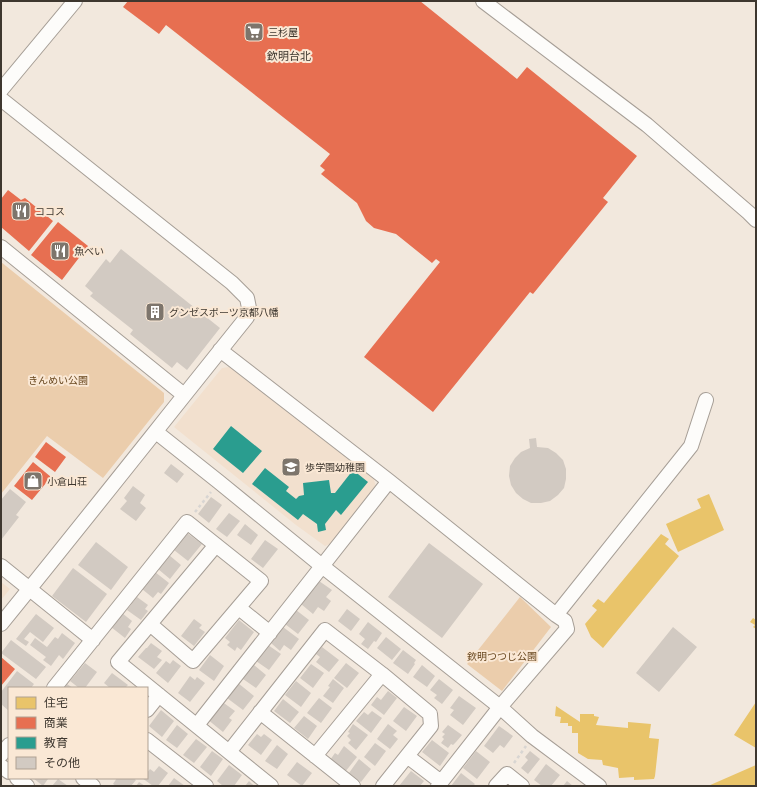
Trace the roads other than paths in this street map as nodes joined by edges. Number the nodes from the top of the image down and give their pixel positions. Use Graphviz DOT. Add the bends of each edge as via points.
graph roads {
  1 [pos="75,1"];
  2 [pos="483,1"];
  3 [pos="1,90"];
  4 [pos="1,99"];
  5 [pos="756,220"];
  6 [pos="1,247"];
  7 [pos="220,350"];
  8 [pos="184,395"];
  9 [pos="706,400"];
  10 [pos="156,432"];
  11 [pos="389,481"];
  12 [pos="216,545"];
  13 [pos="1,566"];
  14 [pos="322,566"];
  15 [pos="29,589"];
  16 [pos="239,608"];
  17 [pos="556,616"];
  18 [pos="1,624"];
  19 [pos="150,624"];
  20 [pos="270,633"];
  21 [pos="93,640"];
  22 [pos="382,674"];
  23 [pos="55,687"];
  24 [pos="159,695"];
  25 [pos="500,707"];
  26 [pos="148,709"];
  27 [pos="260,712"];
  28 [pos="197,725"];
  29 [pos="148,741"];
  30 [pos="8,746"];
  31 [pos="229,752"];
  32 [pos="1,755"];
  33 [pos="315,756"];
  34 [pos="407,756"];
  35 [pos="17,779"];
  36 [pos="84,779"];
  37 [pos="439,784"];
  38 [pos="27,786"];
  39 [pos="93,786"];
  40 [pos="206,786"];
  41 [pos="271,786"];
  42 [pos="353,786"];
  43 [pos="383,786"];
  44 [pos="496,786"];
  45 [pos="522,786"];
  46 [pos="599,786"];
  1 -- 3 [label="street"];
  2 -- 5 [label="street" via="647,125"];
  4 -- 7 [label="street" via="232,283 247,298 247,317"];
  6 -- 8 [label="street"];
  7 -- 8 [label="street"];
  7 -- 11 [label="street"];
  8 -- 10 [label="street"];
  9 -- 17 [label="street" via="691,446"];
  10 -- 14 [label="street"];
  10 -- 15 [label="street"];
  11 -- 14 [label="street"];
  11 -- 17 [label="street"];
  12 -- 16 [label="street" via="261,582"];
  12 -- 19 [label="street"];
  12 -- 21 [label="street" via="187,522"];
  13 -- 15 [label="street"];
  14 -- 20 [label="street"];
  14 -- 25 [label="street"];
  15 -- 18 [label="street"];
  15 -- 21 [label="street"];
  16 -- 19 [label="street" via="193,661"];
  16 -- 20 [label="street"];
  17 -- 25 [label="street" via="565,621 567,629"];
  19 -- 24 [label="street" via="118,662"];
  20 -- 28 [label="street"];
  21 -- 23 [label="street"];
  22 -- 27 [label="street" via="325,630"];
  22 -- 33 [label="street"];
  22 -- 34 [label="street" via="430,714 431,726"];
  24 -- 26 [label="street"];
  24 -- 28 [label="street"];
  25 -- 37 [label="street"];
  25 -- 46 [label="street" via="532,736"];
  27 -- 31 [label="street"];
  27 -- 33 [label="street"];
  28 -- 31 [label="street"];
  29 -- 40 [label="street"];
  30 -- 32 [label="street"];
  31 -- 41 [label="street"];
  33 -- 42 [label="street"];
  34 -- 37 [label="street"];
  34 -- 43 [label="street"];
  35 -- 38 [label="street"];
  36 -- 39 [label="street"];
  44 -- 45 [label="street" via="507,774"];
}
